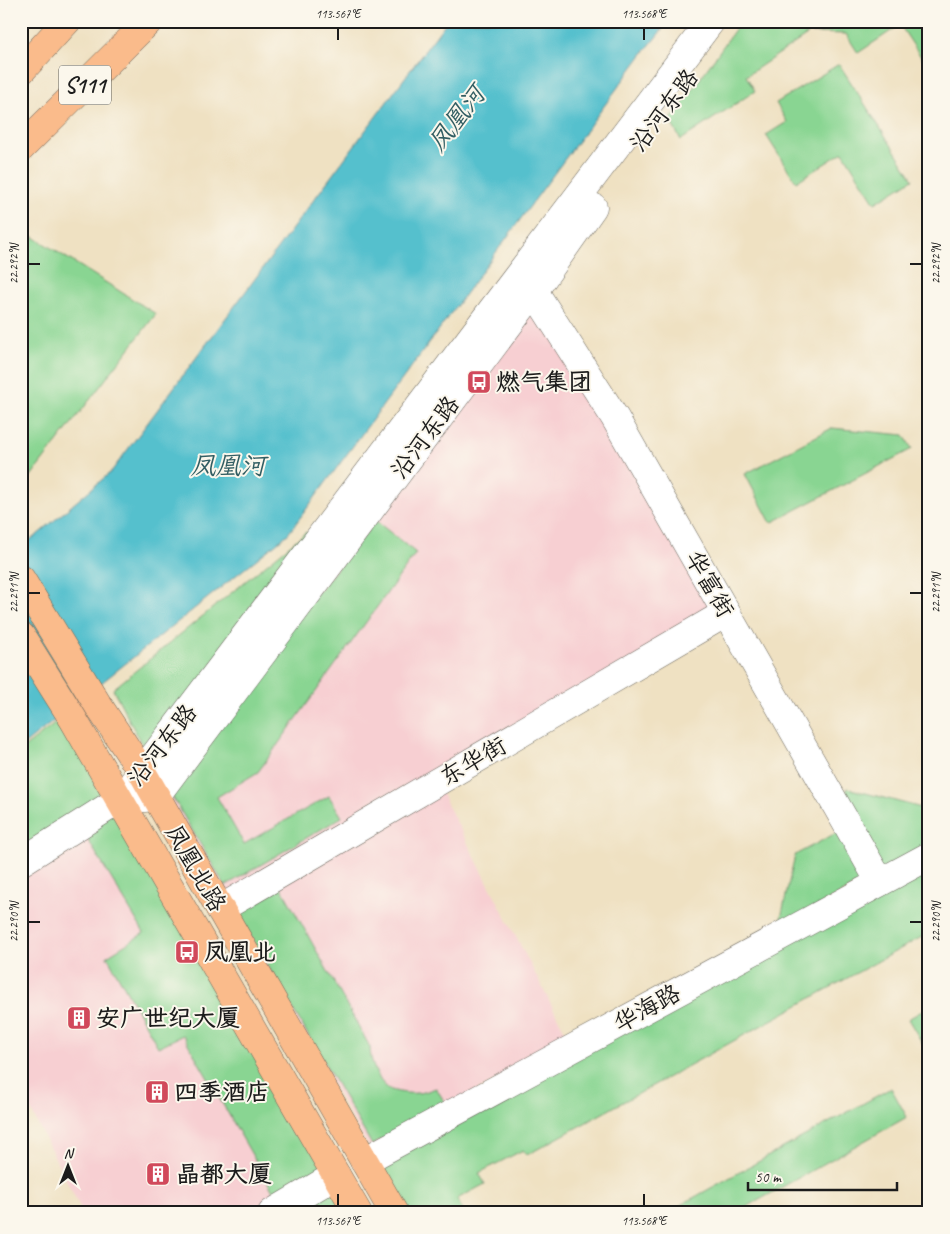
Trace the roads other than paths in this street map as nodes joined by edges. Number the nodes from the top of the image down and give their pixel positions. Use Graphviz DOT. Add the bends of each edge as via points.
graph roads {
  1 [pos="67,21"];
  2 [pos="148,21"];
  3 [pos="711,21"];
  4 [pos="731,21"];
  5 [pos="21,71"];
  6 [pos="21,148"];
  7 [pos="534,291"];
  8 [pos="21,579"];
  9 [pos="726,613"];
  10 [pos="21,636"];
  11 [pos="142,772"];
  12 [pos="155,797"];
  13 [pos="119,800"];
  14 [pos="929,856"];
  15 [pos="21,862"];
  16 [pos="880,882"];
  17 [pos="220,909"];
  18 [pos="364,1161"];
  19 [pos="336,1175"];
  20 [pos="272,1213"];
  21 [pos="358,1213"];
  22 [pos="394,1213"];
  1 -- 5 [label="main road, S111"];
  2 -- 6 [label="main road, S111"];
  3 -- 11 [label="street, 沿河东路"];
  4 -- 7 [label="street, 沿河东路" via="658,115"];
  7 -- 9 [label="street, 华富街" via="616,418"];
  7 -- 12 [label="street, 沿河东路"];
  8 -- 11 [label="main road, 凤凰北路"];
  9 -- 16 [label="street, 华富街"];
  9 -- 17 [label="street, 东华街"];
  10 -- 13 [label="main road, 凤凰北路"];
  11 -- 12 [label="main road, 凤凰北路"];
  11 -- 13 [label="street, 沿河东路"];
  12 -- 13 [label="street, 沿河东路"];
  12 -- 17 [label="main road, 凤凰北路"];
  13 -- 15 [label="street, 沿河东路"];
  13 -- 19 [label="main road, 凤凰北路"];
  14 -- 16 [label="street, 华海路"];
  16 -- 18 [label="street, 华海路"];
  17 -- 18 [label="main road, 凤凰北路"];
  18 -- 22 [label="main road, 凤凰北路"];
  19 -- 20 [label="street"];
  19 -- 21 [label="main road, 凤凰北路"];
}
